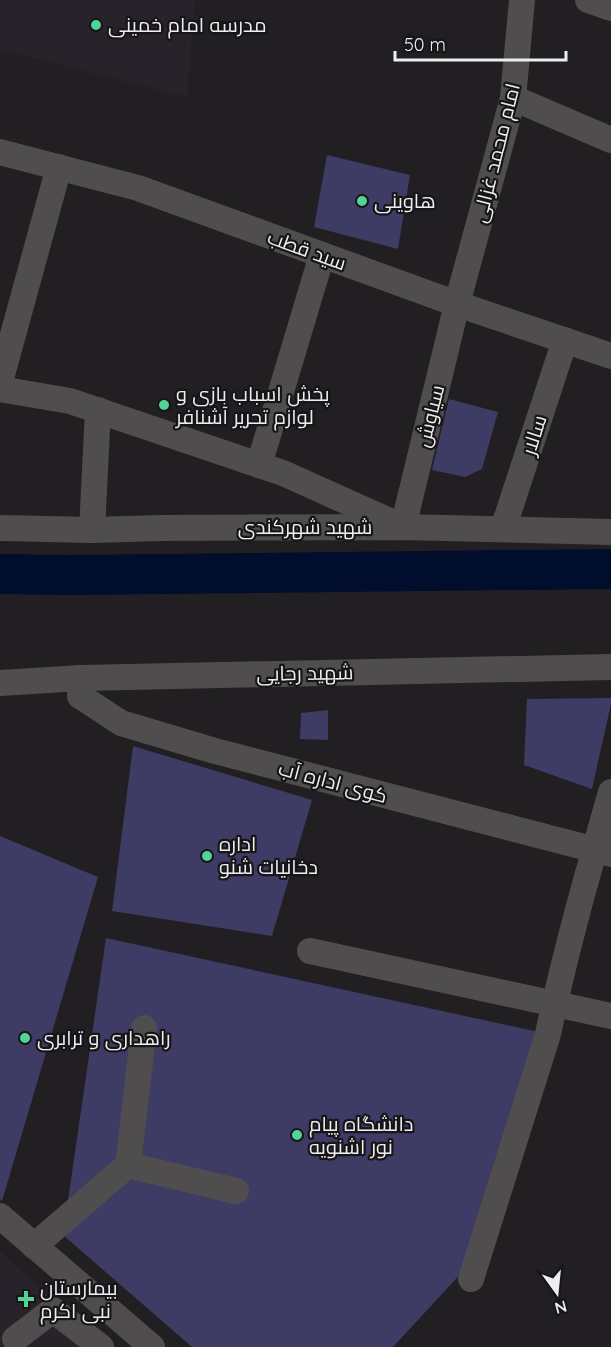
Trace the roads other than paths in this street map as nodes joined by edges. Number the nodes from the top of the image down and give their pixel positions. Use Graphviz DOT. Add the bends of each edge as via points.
graph roads {
  1 [pos="522,0"];
  2 [pos="588,0"];
  3 [pos="611,9"];
  4 [pos="513,98"];
  5 [pos="611,140"];
  6 [pos="0,152"];
  7 [pos="59,167"];
  8 [pos="322,255"];
  9 [pos="457,304"];
  10 [pos="565,340"];
  11 [pos="608,349"];
  12 [pos="0,382"];
  13 [pos="0,389"];
  14 [pos="98,410"];
  15 [pos="259,465"];
  16 [pos="403,527"];
  17 [pos="0,528"];
  18 [pos="503,529"];
  19 [pos="610,529"];
  20 [pos="92,530"];
  21 [pos="611,667"];
  22 [pos="81,678"];
  23 [pos="0,683"];
  24 [pos="611,792"];
  25 [pos="603,852"];
  26 [pos="310,951"];
  27 [pos="555,1004"];
  28 [pos="611,1016"];
  29 [pos="144,1028"];
  30 [pos="128,1165"];
  31 [pos="236,1191"];
  32 [pos="0,1216"];
  33 [pos="34,1246"];
  34 [pos="471,1279"];
  35 [pos="15,1339"];
  36 [pos="101,1347"];
  37 [pos="152,1347"];
  1 -- 4 [label="street, امام محمد غزالی"];
  2 -- 3 [label="street"];
  4 -- 5 [label="street"];
  4 -- 9 [label="street, امام محمد غزالی"];
  6 -- 7 [label="street, سید قطب"];
  7 -- 8 [label="street, سید قطب" via="138,188"];
  7 -- 12 [label="street"];
  8 -- 9 [label="street, سید قطب"];
  8 -- 15 [label="street"];
  9 -- 10 [label="street, سید قطب"];
  9 -- 16 [label="street, سیاوش"];
  10 -- 11 [label="street, سید قطب"];
  10 -- 18 [label="street, سالار"];
  13 -- 14 [label="street"];
  14 -- 15 [label="street"];
  14 -- 20 [label="street"];
  15 -- 16 [label="street"];
  16 -- 18 [label="street, شهید شهرکندی"];
  16 -- 20 [label="street, شهید شهرکندی"];
  17 -- 20 [label="street, شهید شهرکندی"];
  18 -- 19 [label="street, شهید شهرکندی"];
  21 -- 22 [label="street, شهید رجایی"];
  22 -- 23 [label="street, شهید رجایی"];
  22 -- 25 [label="street, کوی اداره آب" via="80,696 122,723 215,752"];
  24 -- 25 [label="street"];
  25 -- 27 [label="street"];
  26 -- 27 [label="street"];
  27 -- 28 [label="street"];
  27 -- 34 [label="street"];
  29 -- 30 [label="street"];
  30 -- 31 [label="street"];
  30 -- 33 [label="street"];
  32 -- 33 [label="street"];
  33 -- 37 [label="street"];
  35 -- 36 [label="street" via="53,1310"];
}
